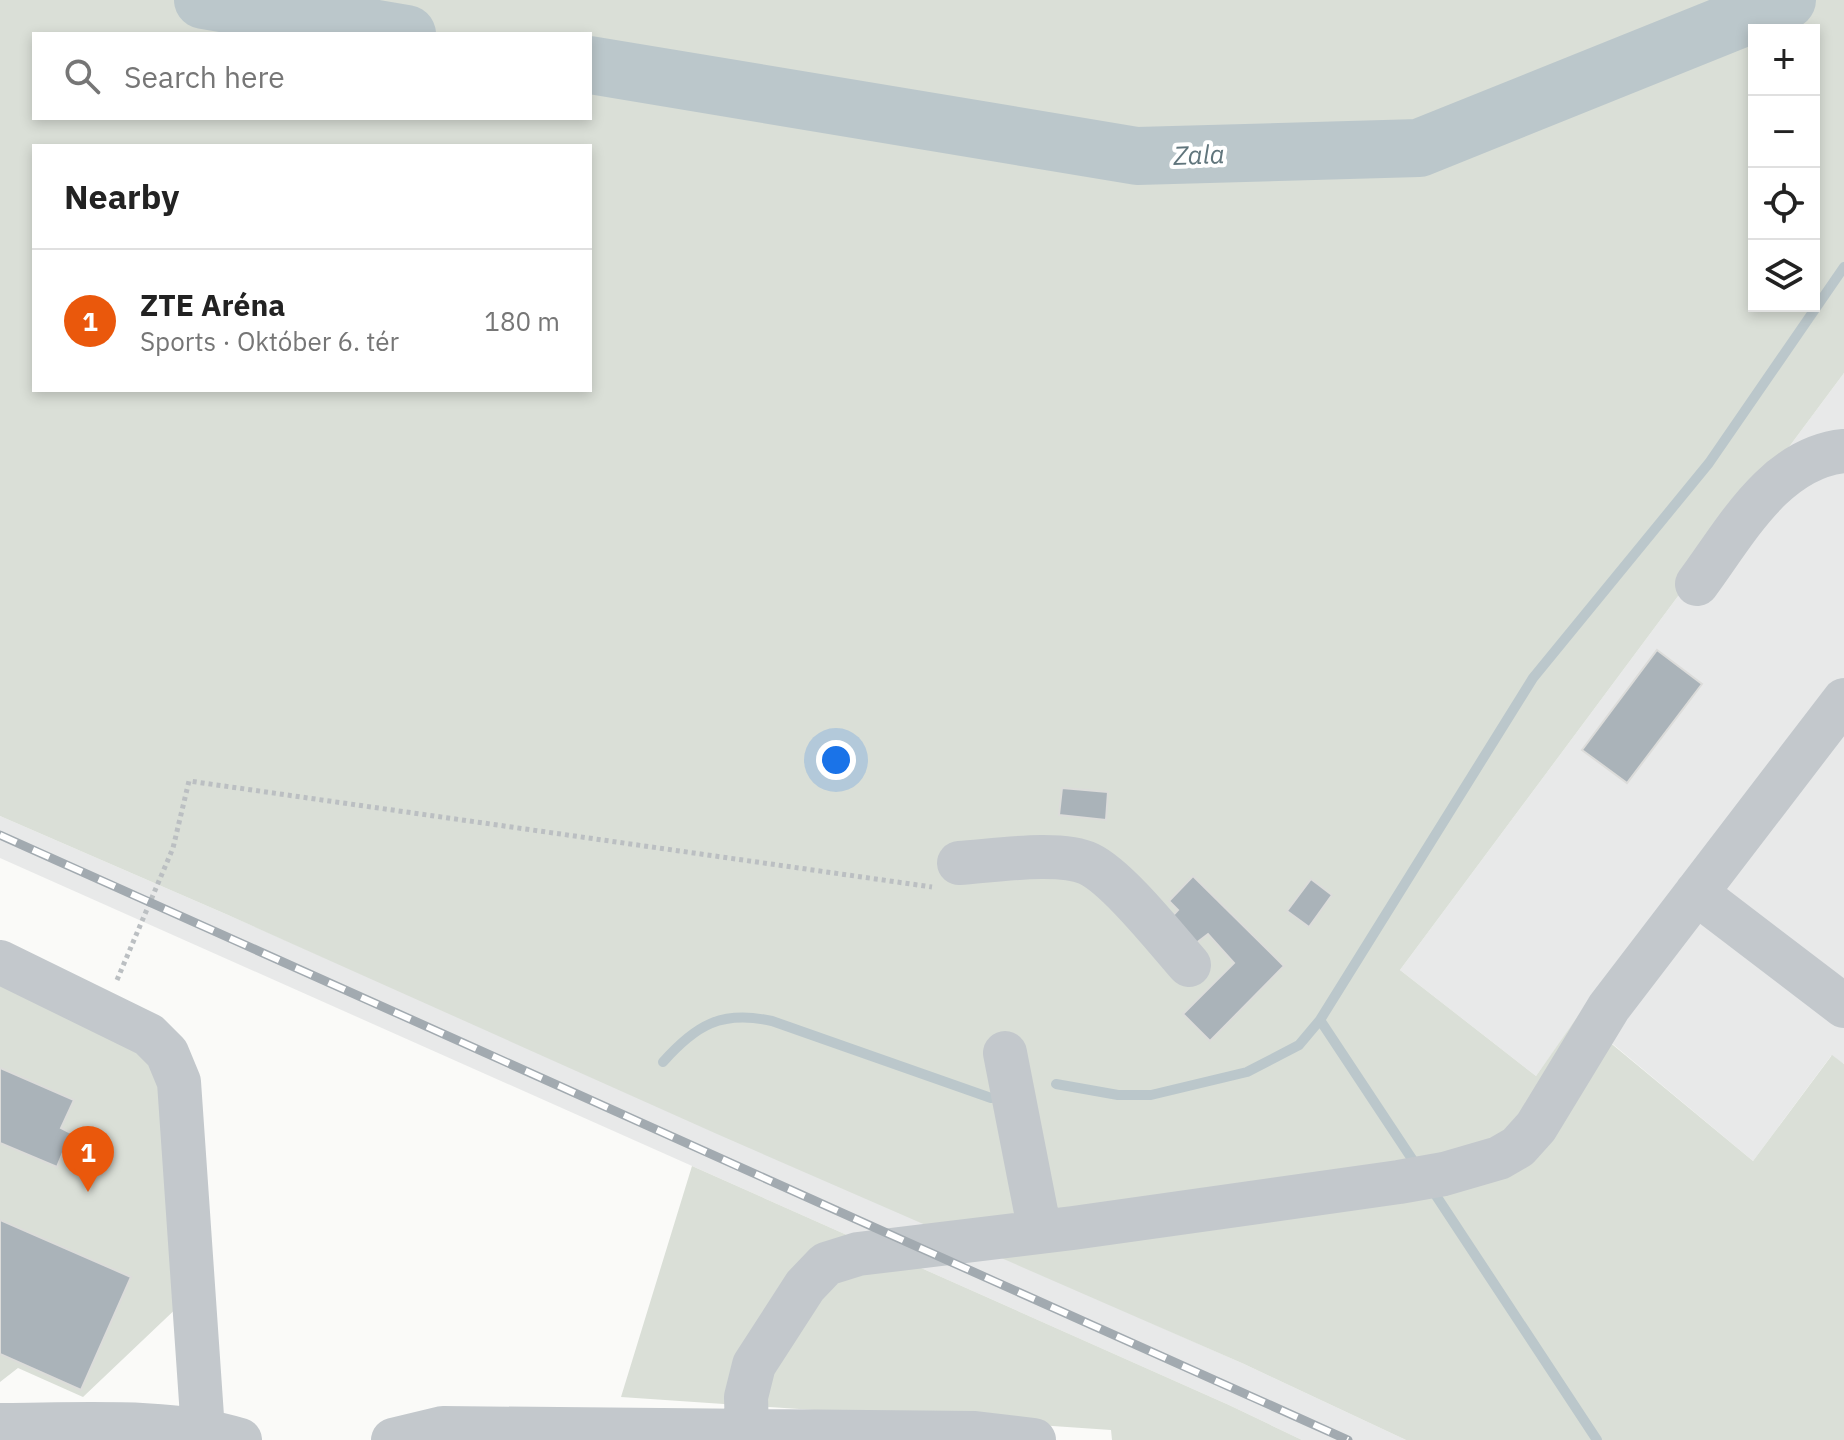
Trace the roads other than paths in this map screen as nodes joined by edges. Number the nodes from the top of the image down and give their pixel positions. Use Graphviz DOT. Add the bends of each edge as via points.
graph roads {
  1 [pos="1844,451"];
  2 [pos="1697,584"];
  3 [pos="1844,700"];
  4 [pos="946,875"];
  5 [pos="1696,893"];
  6 [pos="0,962"];
  7 [pos="1189,965"];
  8 [pos="1844,1006"];
  9 [pos="1005,1053"];
  10 [pos="1040,1232"];
  11 [pos="0,1425"];
  12 [pos="747,1431"];
  13 [pos="221,1435"];
  14 [pos="393,1440"];
  15 [pos="1034,1440"];
  1 -- 2 [label="street" via="1823,453 1791,471 1761,499"];
  3 -- 5 [label="street"];
  4 -- 7 [label="street" via="1034,858 1088,863"];
  5 -- 8 [label="street"];
  5 -- 10 [label="street" via="1609,1007 1536,1127 1499,1158 1399,1182"];
  6 -- 13 [label="street" via="149,1035 167,1053 179,1082"];
  9 -- 10 [label="street"];
  10 -- 12 [label="street" via="858,1254 826,1264 805,1286 754,1365 746,1397"];
  11 -- 13 [label="street" via="147,1427"];
  12 -- 14 [label="street" via="443,1428"];
  12 -- 15 [label="street" via="975,1433"];
}
